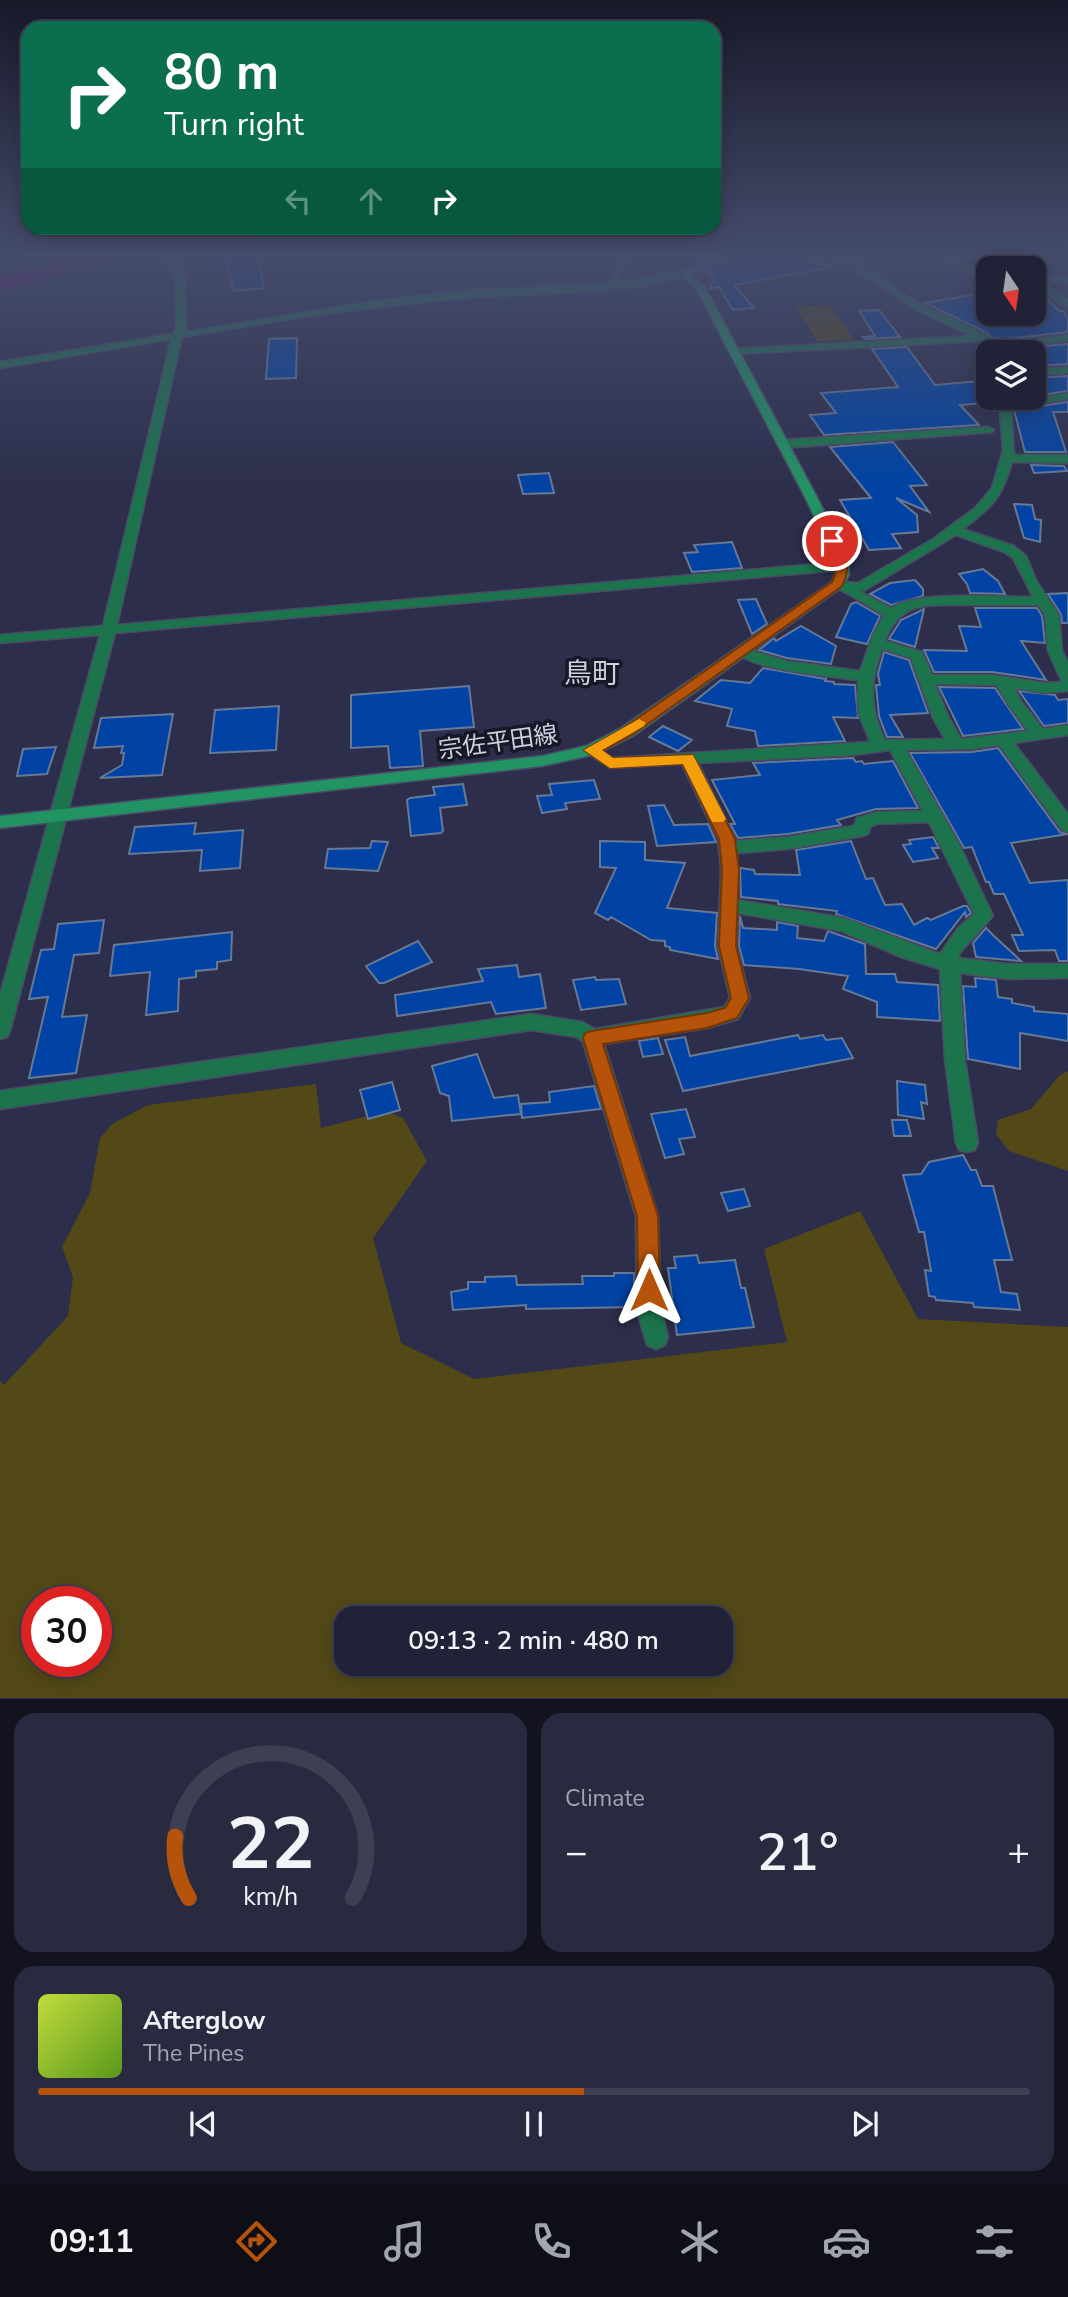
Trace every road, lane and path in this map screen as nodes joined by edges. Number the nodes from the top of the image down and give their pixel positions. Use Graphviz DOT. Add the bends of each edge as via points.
graph roads {
  1 [pos="179,332"];
  2 [pos="198,332"];
  3 [pos="724,332"];
  4 [pos="177,336"];
  5 [pos="1068,338"];
  6 [pos="1046,341"];
  7 [pos="976,345"];
  8 [pos="734,352"];
  9 [pos="0,365"];
  10 [pos="1068,370"];
  11 [pos="1046,371"];
  12 [pos="1068,397"];
  13 [pos="1046,399"];
  14 [pos="1005,410"];
  15 [pos="988,429"];
  16 [pos="783,444"];
  17 [pos="1007,458"];
  18 [pos="1068,459"];
  19 [pos="954,530"];
  20 [pos="841,566"];
  21 [pos="842,585"];
  22 [pos="1044,601"];
  23 [pos="893,614"];
  24 [pos="109,629"];
  25 [pos="0,639"];
  26 [pos="877,643"];
  27 [pos="741,651"];
  28 [pos="866,676"];
  29 [pos="927,679"];
  30 [pos="1068,680"];
  31 [pos="1003,682"];
  32 [pos="1068,686"];
  33 [pos="1068,730"];
  34 [pos="1041,735"];
  35 [pos="1004,740"];
  36 [pos="956,744"];
  37 [pos="888,746"];
  38 [pos="592,750"];
  39 [pos="688,759"];
  40 [pos="56,816"];
  41 [pos="933,816"];
  42 [pos="0,822"];
  43 [pos="1068,826"];
  44 [pos="728,848"];
  45 [pos="727,905"];
  46 [pos="949,962"];
  47 [pos="1068,971"];
  48 [pos="0,1031"];
  49 [pos="592,1038"];
  50 [pos="0,1100"];
  51 [pos="967,1143"];
  52 [pos="656,1337"];
  1 -- 4 [label="street"];
  2 -- 4 [label="street"];
  3 -- 8 [label="main road"];
  4 -- 9 [label="street"];
  4 -- 24 [label="street"];
  5 -- 6 [label="street"];
  7 -- 8 [label="street"];
  8 -- 16 [label="main road"];
  10 -- 11 [label="street"];
  12 -- 13 [label="street"];
  14 -- 17 [label="street"];
  15 -- 16 [label="street"];
  16 -- 20 [label="main road"];
  17 -- 18 [label="street"];
  17 -- 19 [label="street" via="998,489"];
  19 -- 21 [label="street" via="860,587"];
  19 -- 22 [label="street" via="1019,556"];
  20 -- 21 [label="main road"];
  20 -- 24 [label="street"];
  21 -- 23 [label="street"];
  21 -- 27 [label="main road, 宗佐平田線"];
  22 -- 23 [label="street" via="934,601 907,604"];
  22 -- 30 [label="street" via="1052,615 1055,651"];
  23 -- 26 [label="street"];
  24 -- 25 [label="street"];
  24 -- 40 [label="street"];
  26 -- 28 [label="street"];
  26 -- 29 [label="street" via="917,655"];
  27 -- 28 [label="street" via="752,657"];
  27 -- 38 [label="main road, 宗佐平田線" via="627,732"];
  28 -- 37 [label="street" via="862,701 867,722"];
  29 -- 31 [label="street"];
  29 -- 36 [label="street"];
  31 -- 32 [label="street"];
  31 -- 34 [label="street"];
  33 -- 34 [label="street"];
  34 -- 35 [label="street"];
  35 -- 36 [label="street"];
  35 -- 43 [label="street"];
  36 -- 37 [label="street"];
  37 -- 39 [label="street"];
  37 -- 41 [label="street"];
  38 -- 39 [label="street" via="610,763"];
  38 -- 40 [label="main road, 宗佐平田線" via="542,761"];
  39 -- 44 [label="street"];
  40 -- 42 [label="main road, 宗佐平田線"];
  40 -- 48 [label="street"];
  41 -- 44 [label="street" via="877,818 863,822 862,830 833,837"];
  41 -- 46 [label="street" via="984,916 949,953"];
  44 -- 45 [label="street"];
  45 -- 46 [label="street" via="846,926 911,954"];
  45 -- 49 [label="street" via="727,946 740,998 731,1013"];
  46 -- 47 [label="street" via="1028,973"];
  46 -- 51 [label="street"];
  49 -- 50 [label="street" via="560,1024 531,1022"];
  49 -- 52 [label="street" via="647,1216 649,1310"];
}
